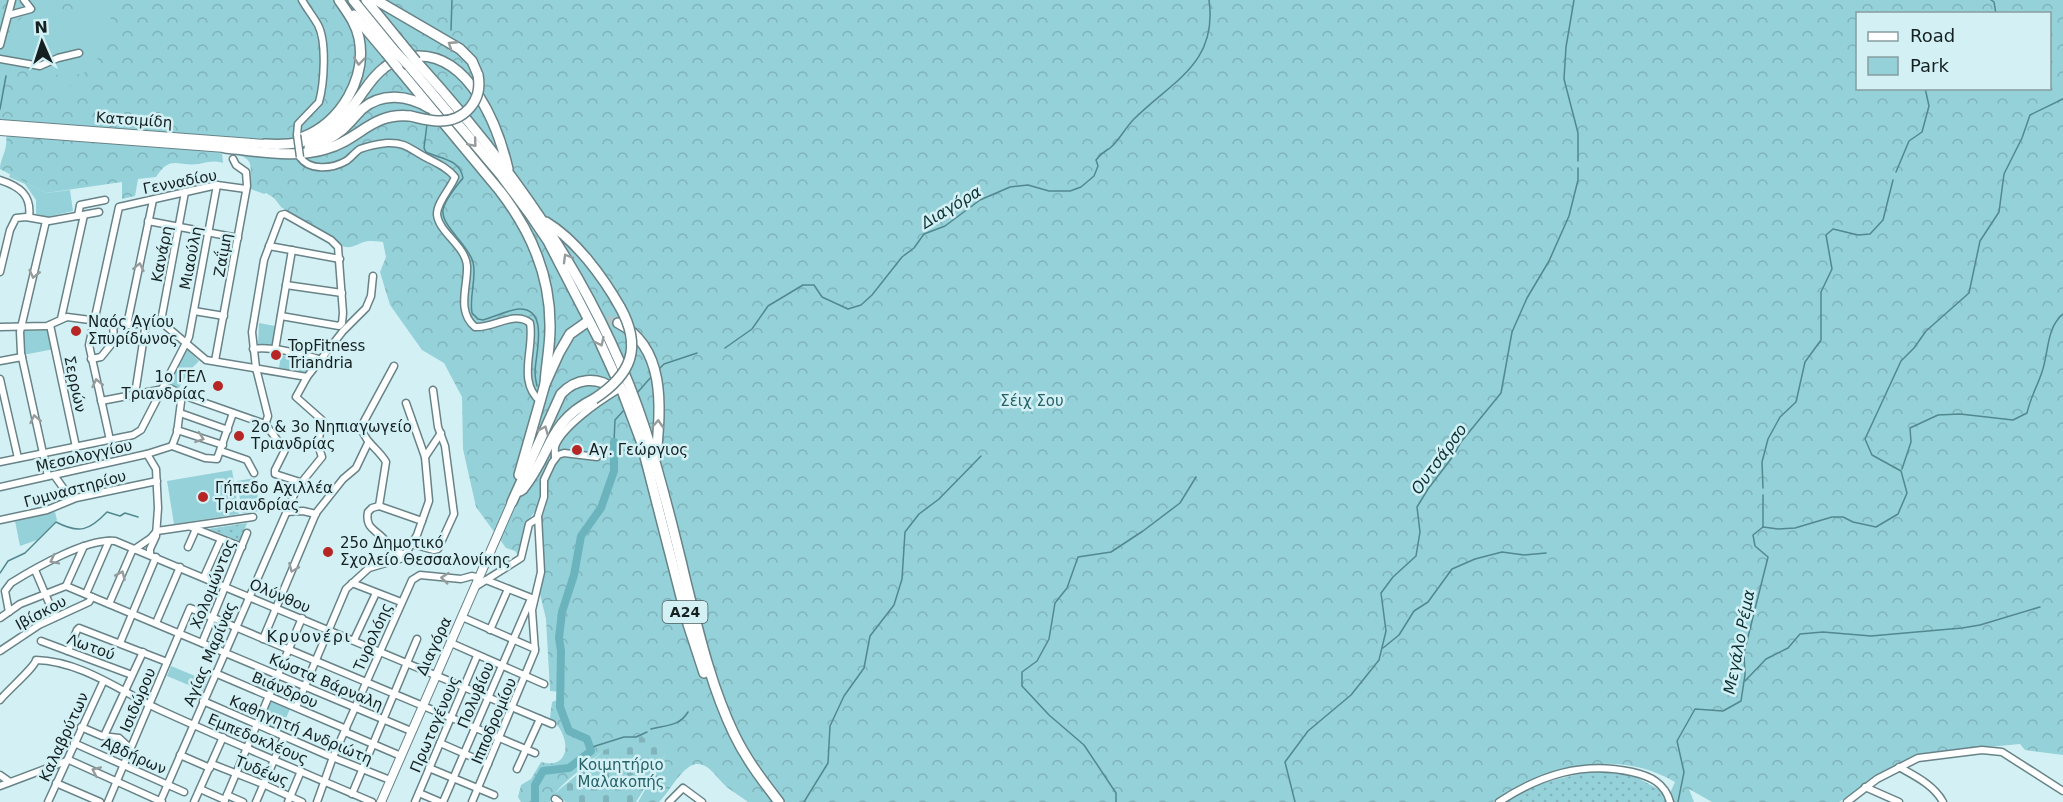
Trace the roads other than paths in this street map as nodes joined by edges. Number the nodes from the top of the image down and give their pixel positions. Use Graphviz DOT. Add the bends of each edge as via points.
graph roads {
  1 [pos="12,0"];
  2 [pos="24,0"];
  3 [pos="303,0"];
  4 [pos="339,0"];
  5 [pos="353,0"];
  6 [pos="366,0"];
  7 [pos="376,0"];
  8 [pos="9,15"];
  9 [pos="0,45"];
  10 [pos="394,49"];
  11 [pos="79,53"];
  12 [pos="0,59"];
  13 [pos="412,63"];
  14 [pos="437,114"];
  15 [pos="2,127"];
  16 [pos="225,148"];
  17 [pos="268,148"];
  18 [pos="233,159"];
  19 [pos="508,172"];
  20 [pos="0,180"];
  21 [pos="217,185"];
  22 [pos="246,189"];
  23 [pos="185,192"];
  24 [pos="105,200"];
  25 [pos="153,200"];
  26 [pos="99,212"];
  27 [pos="516,212"];
  28 [pos="81,215"];
  29 [pos="29,217"];
  30 [pos="46,221"];
  31 [pos="148,221"];
  32 [pos="544,221"];
  33 [pos="179,227"];
  34 [pos="209,232"];
  35 [pos="238,238"];
  36 [pos="269,246"];
  37 [pos="292,250"];
  38 [pos="555,257"];
  39 [pos="340,259"];
  40 [pos="0,272"];
  41 [pos="374,276"];
  42 [pos="286,285"];
  43 [pos="342,293"];
  44 [pos="194,311"];
  45 [pos="224,316"];
  46 [pos="281,316"];
  47 [pos="61,319"];
  48 [pos="94,321"];
  49 [pos="161,321"];
  50 [pos="587,322"];
  51 [pos="113,323"];
  52 [pos="146,323"];
  53 [pos="618,323"];
  54 [pos="191,324"];
  55 [pos="50,325"];
  56 [pos="127,325"];
  57 [pos="0,327"];
  58 [pos="21,327"];
  59 [pos="171,328"];
  60 [pos="186,343"];
  61 [pos="253,349"];
  62 [pos="275,350"];
  63 [pos="22,357"];
  64 [pos="91,359"];
  65 [pos="321,360"];
  66 [pos="215,361"];
  67 [pos="0,362"];
  68 [pos="393,366"];
  69 [pos="256,368"];
  70 [pos="308,377"];
  71 [pos="0,379"];
  72 [pos="545,384"];
  73 [pos="164,388"];
  74 [pos="433,390"];
  75 [pos="622,392"];
  76 [pos="135,394"];
  77 [pos="182,394"];
  78 [pos="101,401"];
  79 [pos="541,402"];
  80 [pos="406,403"];
  81 [pos="631,410"];
  82 [pos="180,413"];
  83 [pos="233,413"];
  84 [pos="265,425"];
  85 [pos="177,430"];
  86 [pos="228,430"];
  87 [pos="441,434"];
  88 [pos="110,440"];
  89 [pos="368,443"];
  90 [pos="172,446"];
  91 [pos="76,447"];
  92 [pos="222,448"];
  93 [pos="43,454"];
  94 [pos="147,454"];
  95 [pos="425,457"];
  96 [pos="597,457"];
  97 [pos="18,458"];
  98 [pos="555,458"];
  99 [pos="0,462"];
  100 [pos="655,464"];
  101 [pos="254,472"];
  102 [pos="51,475"];
  103 [pos="157,481"];
  104 [pos="300,482"];
  105 [pos="0,485"];
  106 [pos="518,492"];
  107 [pos="71,499"];
  108 [pos="512,502"];
  109 [pos="379,506"];
  110 [pos="286,512"];
  111 [pos="316,514"];
  112 [pos="253,517"];
  113 [pos="538,518"];
  114 [pos="0,520"];
  115 [pos="422,521"];
  116 [pos="193,528"];
  117 [pos="157,531"];
  118 [pos="247,533"];
  119 [pos="221,539"];
  120 [pos="109,541"];
  121 [pos="411,544"];
  122 [pos="84,546"];
  123 [pos="188,547"];
  124 [pos="242,547"];
  125 [pos="135,548"];
  126 [pos="153,556"];
  127 [pos="404,556"];
  128 [pos="420,562"];
  129 [pos="180,567"];
  130 [pos="35,570"];
  131 [pos="204,577"];
  132 [pos="483,579"];
  133 [pos="352,583"];
  134 [pos="66,586"];
  135 [pos="226,586"];
  136 [pos="508,589"];
  137 [pos="2,590"];
  138 [pos="376,593"];
  139 [pos="45,594"];
  140 [pos="89,596"];
  141 [pos="248,596"];
  142 [pos="533,598"];
  143 [pos="401,602"];
  144 [pos="109,604"];
  145 [pos="276,608"];
  146 [pos="9,612"];
  147 [pos="133,614"];
  148 [pos="56,617"];
  149 [pos="462,617"];
  150 [pos="0,618"];
  151 [pos="213,618"];
  152 [pos="302,618"];
  153 [pos="156,624"];
  154 [pos="235,627"];
  155 [pos="328,629"];
  156 [pos="490,630"];
  157 [pos="179,633"];
  158 [pos="263,639"];
  159 [pos="417,639"];
  160 [pos="354,640"];
  161 [pos="513,640"];
  162 [pos="41,641"];
  163 [pos="120,643"];
  164 [pos="202,643"];
  165 [pos="451,643"];
  166 [pos="535,649"];
  167 [pos="289,650"];
  168 [pos="0,651"];
  169 [pos="66,651"];
  170 [pos="380,651"];
  171 [pos="143,652"];
  172 [pos="224,652"];
  173 [pos="477,656"];
  174 [pos="315,661"];
  175 [pos="60,662"];
  176 [pos="167,662"];
  177 [pos="407,663"];
  178 [pos="501,666"];
  179 [pos="215,673"];
  180 [pos="435,674"];
  181 [pos="132,675"];
  182 [pos="278,675"];
  183 [pos="525,677"];
  184 [pos="103,682"];
  185 [pos="366,682"];
  186 [pos="544,684"];
  187 [pos="304,686"];
  188 [pos="464,687"];
  189 [pos="124,692"];
  190 [pos="395,694"];
  191 [pos="269,696"];
  192 [pos="488,696"];
  193 [pos="0,700"];
  194 [pos="203,701"];
  195 [pos="149,704"];
  196 [pos="422,706"];
  197 [pos="296,707"];
  198 [pos="356,707"];
  199 [pos="512,707"];
  200 [pos="451,718"];
  201 [pos="384,719"];
  202 [pos="540,719"];
  203 [pos="193,724"];
  204 [pos="552,724"];
  205 [pos="257,725"];
  206 [pos="81,727"];
  207 [pos="474,728"];
  208 [pos="346,730"];
  209 [pos="411,730"];
  210 [pos="104,736"];
  211 [pos="224,737"];
  212 [pos="284,737"];
  213 [pos="499,738"];
  214 [pos="74,743"];
  215 [pos="440,743"];
  216 [pos="373,744"];
  217 [pos="247,747"];
  218 [pos="130,748"];
  219 [pos="526,749"];
  220 [pos="464,753"];
  221 [pos="535,753"];
  222 [pos="180,755"];
  223 [pos="401,756"];
  224 [pos="333,758"];
  225 [pos="274,759"];
  226 [pos="66,760"];
  227 [pos="123,764"];
  228 [pos="488,764"];
  229 [pos="211,766"];
  230 [pos="1899,766"];
  231 [pos="363,768"];
  232 [pos="429,768"];
  233 [pos="517,769"];
  234 [pos="301,771"];
  235 [pos="236,773"];
  236 [pos="0,776"];
  237 [pos="453,778"];
  238 [pos="390,780"];
  239 [pos="116,781"];
  240 [pos="325,781"];
  241 [pos="10,782"];
  242 [pos="56,783"];
  243 [pos="167,784"];
  244 [pos="263,784"];
  245 [pos="0,786"];
  246 [pos="1865,787"];
  247 [pos="478,788"];
  248 [pos="200,789"];
  249 [pos="2063,791"];
  250 [pos="184,792"];
  251 [pos="419,793"];
  252 [pos="352,794"];
  253 [pos="494,795"];
  254 [pos="225,799"];
  255 [pos="289,799"];
  256 [pos="94,801"];
  257 [pos="48,802"];
  258 [pos="108,802"];
  259 [pos="161,802"];
  260 [pos="194,802"];
  261 [pos="243,802"];
  262 [pos="256,802"];
  263 [pos="302,802"];
  264 [pos="317,802"];
  265 [pos="372,802"];
  266 [pos="381,802"];
  267 [pos="415,802"];
  268 [pos="442,802"];
  269 [pos="472,802"];
  270 [pos="669,802"];
  271 [pos="702,802"];
  272 [pos="772,802"];
  273 [pos="779,802"];
  274 [pos="1499,802"];
  275 [pos="1670,802"];
  276 [pos="1847,802"];
  277 [pos="1899,802"];
  278 [pos="1943,802"];
  1 -- 8 [label="street"];
  2 -- 8 [label="street" via="31,9"];
  3 -- 79 [label="street, bridge" via="322,35 323,52 319,102 298,124 300,157 313,167 329,166 345,162 358,150 377,144 406,144 450,170 455,177 437,214 465,254 466,315 475,327 515,318 530,323 528,379 534,396"];
  4 -- 10 [label="highway"];
  4 -- 17 [label="highway, one-way" via="355,25 359,40 360,65 351,92 338,112 316,131"];
  5 -- 10 [label="highway, Α24"];
  6 -- 10 [label="highway, Α24"];
  17 -- 7 [label="highway, one-way, bridge" via="292,154 326,149 347,141 381,118 450,120 469,109 479,87 472,61 460,49"];
  8 -- 9 [label="street"];
  10 -- 13 [label="highway, Α24, bridge"];
  10 -- 14 [label="highway, bridge" via="398,68"];
  11 -- 12 [label="street" via="40,66"];
  13 -- 19 [label="highway, Α24" via="456,105"];
  13 -- 38 [label="highway, Α24, one-way" via="507,183"];
  14 -- 17 [label="highway" via="413,100 386,98 367,106 338,133 319,144 301,150"];
  14 -- 27 [label="highway"];
  15 -- 16 [label="main road, Κατσιμίδη"];
  15 -- 17 [label="main road, Κατσιμίδη"];
  16 -- 17 [label="highway"];
  17 -- 19 [label="highway" via="322,135 343,119 383,68 406,58 427,57 442,60 470,84 498,135"];
  18 -- 22 [label="street" via="246,172"];
  19 -- 32 [label="highway, Α24"];
  20 -- 29 [label="street" via="24,192"];
  21 -- 22 [label="street, Γενναδίου"];
  21 -- 23 [label="street, Γενναδίου"];
  21 -- 34 [label="street, Μιαούλη"];
  22 -- 35 [label="street, Ζαΐμη"];
  23 -- 25 [label="street, Γενναδίου"];
  23 -- 33 [label="street, Κανάρη"];
  24 -- 28 [label="street" via="80,205"];
  25 -- 31 [label="street"];
  25 -- 48 [label="street, Γενναδίου" via="119,207"];
  26 -- 28 [label="street"];
  27 -- 38 [label="highway"];
  27 -- 72 [label="highway" via="540,262 548,298 550,338"];
  28 -- 30 [label="street"];
  28 -- 47 [label="street"];
  29 -- 30 [label="street"];
  29 -- 40 [label="street" via="20,216 13,221"];
  30 -- 58 [label="street, one-way"];
  31 -- 33 [label="street"];
  56 -- 31 [label="street, one-way"];
  75 -- 32 [label="highway, Α24, one-way" via="591,301"];
  32 -- 106 [label="highway, bridge" via="573,243 620,307 632,346 630,360 618,381 562,422 537,470"];
  33 -- 34 [label="street"];
  33 -- 49 [label="street, Κανάρη"];
  34 -- 35 [label="street"];
  34 -- 44 [label="street, Μιαούλη"];
  35 -- 45 [label="street, Ζαΐμη"];
  36 -- 37 [label="street"];
  36 -- 39 [label="street" via="283,214 333,242"];
  36 -- 61 [label="street" via="253,323"];
  37 -- 39 [label="street"];
  37 -- 42 [label="street"];
  38 -- 75 [label="highway, Α24, one-way"];
  39 -- 43 [label="street"];
  41 -- 65 [label="street" via="366,308"];
  42 -- 43 [label="street"];
  42 -- 46 [label="street"];
  43 -- 46 [label="street" via="344,315 339,326"];
  44 -- 45 [label="street"];
  44 -- 54 [label="street, Μιαούλη"];
  45 -- 66 [label="street, Ζαΐμη"];
  46 -- 62 [label="street"];
  47 -- 48 [label="street"];
  47 -- 55 [label="street"];
  48 -- 51 [label="street"];
  48 -- 64 [label="street" via="89,345"];
  49 -- 52 [label="street"];
  49 -- 59 [label="street"];
  50 -- 72 [label="highway" via="565,341"];
  51 -- 56 [label="street"];
  51 -- 64 [label="street" via="114,341 101,357"];
  52 -- 56 [label="street"];
  52 -- 76 [label="street"];
  100 -- 53 [label="highway, one-way" via="659,421 654,366 638,339"];
  54 -- 59 [label="street" via="184,330"];
  54 -- 60 [label="street, Μιαούλη"];
  55 -- 58 [label="street"];
  55 -- 91 [label="street, Σερρών"];
  57 -- 58 [label="street"];
  58 -- 63 [label="street"];
  59 -- 60 [label="street"];
  60 -- 66 [label="street" via="202,357"];
  60 -- 73 [label="street, Μιαούλη"];
  61 -- 62 [label="street"];
  61 -- 69 [label="street"];
  62 -- 65 [label="street"];
  63 -- 67 [label="street"];
  93 -- 63 [label="street, one-way"];
  78 -- 64 [label="street, one-way"];
  65 -- 70 [label="street"];
  66 -- 69 [label="street"];
  68 -- 89 [label="street" via="361,426"];
  69 -- 70 [label="street"];
  69 -- 84 [label="street" via="268,416"];
  70 -- 104 [label="street, Αγίας Μαρίνας" via="296,397 322,420 318,444 322,457"];
  71 -- 97 [label="street"];
  72 -- 79 [label="highway"];
  73 -- 76 [label="street"];
  73 -- 77 [label="street"];
  73 -- 88 [label="street, Μιαούλη" via="139,432"];
  74 -- 87 [label="street"];
  75 -- 81 [label="highway, Α24"];
  75 -- 98 [label="street" via="597,403 564,435 555,446"];
  106 -- 75 [label="highway, one-way" via="564,390 578,381 590,380"];
  76 -- 78 [label="street"];
  77 -- 82 [label="street"];
  77 -- 83 [label="street"];
  78 -- 88 [label="street"];
  79 -- 108 [label="highway"];
  80 -- 95 [label="street"];
  81 -- 100 [label="highway, Α24"];
  81 -- 272 [label="highway, Α24" via="688,624 719,716 738,753"];
  82 -- 85 [label="street"];
  82 -- 86 [label="street"];
  83 -- 84 [label="street"];
  83 -- 86 [label="street"];
  84 -- 104 [label="street" via="285,450 275,474"];
  85 -- 90 [label="street"];
  85 -- 92 [label="street, one-way"];
  86 -- 92 [label="street"];
  87 -- 95 [label="street"];
  87 -- 121 [label="street" via="454,517 438,549"];
  88 -- 91 [label="street"];
  89 -- 109 [label="street" via="386,464"];
  89 -- 111 [label="street" via="356,468"];
  90 -- 92 [label="street" via="216,459"];
  90 -- 94 [label="street, Μεσολογγίου"];
  91 -- 93 [label="street"];
  92 -- 101 [label="street" via="247,460"];
  93 -- 97 [label="street"];
  93 -- 102 [label="street"];
  94 -- 102 [label="street, Μεσολογγίου"];
  94 -- 103 [label="street" via="156,467"];
  95 -- 115 [label="street" via="429,501"];
  96 -- 98 [label="street" via="564,453"];
  97 -- 99 [label="street"];
  98 -- 113 [label="street" via="544,482"];
  100 -- 273 [label="highway, Α24" via="715,688 741,748"];
  102 -- 105 [label="street, Μεσολογγίου"];
  102 -- 107 [label="street"];
  103 -- 107 [label="street, Γυμναστηρίου"];
  103 -- 117 [label="street"];
  104 -- 110 [label="street, Αγίας Μαρίνας"];
  106 -- 108 [label="highway"];
  107 -- 114 [label="street, Γυμναστηρίου" via="47,510"];
  108 -- 132 [label="main road, Διαγόρα"];
  109 -- 115 [label="street"];
  109 -- 127 [label="street" via="368,512 368,524 385,540 390,551"];
  110 -- 111 [label="street"];
  110 -- 141 [label="street, Αγίας Μαρίνας"];
  111 -- 145 [label="street, one-way"];
  112 -- 116 [label="street"];
  113 -- 132 [label="street" via="529,524 520,558"];
  113 -- 142 [label="street" via="541,569"];
  115 -- 121 [label="street"];
  116 -- 117 [label="street"];
  116 -- 119 [label="street"];
  116 -- 123 [label="street"];
  117 -- 125 [label="street"];
  117 -- 126 [label="street"];
  118 -- 124 [label="street, Χολομώντος"];
  119 -- 124 [label="street"];
  119 -- 131 [label="street"];
  120 -- 122 [label="street"];
  120 -- 125 [label="street, Ολύνθου"];
  120 -- 140 [label="street"];
  121 -- 127 [label="street"];
  122 -- 130 [label="street, one-way"];
  122 -- 134 [label="street"];
  124 -- 135 [label="street, Χολομώντος"];
  125 -- 126 [label="street, Ολύνθου"];
  144 -- 125 [label="street, one-way"];
  126 -- 129 [label="street, Ολύνθου"];
  126 -- 147 [label="street"];
  127 -- 128 [label="street"];
  127 -- 133 [label="street" via="369,568"];
  129 -- 131 [label="street, Ολύνθου"];
  129 -- 153 [label="street"];
  130 -- 137 [label="street"];
  130 -- 139 [label="street"];
  131 -- 135 [label="street, Ολύνθου"];
  132 -- 136 [label="street"];
  132 -- 143 [label="street, Τυρολόης, one-way" via="418,575"];
  132 -- 149 [label="main road, Διαγόρα" via="475,587"];
  133 -- 138 [label="street"];
  133 -- 155 [label="street"];
  134 -- 139 [label="street"];
  134 -- 140 [label="street, Κώστα Βάρναλη"];
  135 -- 141 [label="street, Ολύνθου"];
  135 -- 151 [label="street, Χολομώντος"];
  136 -- 142 [label="street"];
  136 -- 156 [label="street"];
  137 -- 146 [label="street"];
  138 -- 143 [label="street"];
  138 -- 160 [label="street"];
  139 -- 146 [label="street"];
  139 -- 148 [label="street"];
  140 -- 144 [label="street, Κώστα Βάρναλη"];
  140 -- 148 [label="street, Ιβίσκου" via="89,602"];
  141 -- 145 [label="street, Ολύνθου"];
  141 -- 154 [label="street, Αγίας Μαρίνας"];
  142 -- 161 [label="street, Πολυβίου"];
  142 -- 166 [label="street"];
  143 -- 170 [label="street, Τυρολόης"];
  144 -- 147 [label="street, Κώστα Βάρναλη"];
  145 -- 152 [label="street, Ολύνθου"];
  145 -- 158 [label="street"];
  146 -- 150 [label="street"];
  147 -- 153 [label="street, Κώστα Βάρναλη"];
  147 -- 163 [label="street"];
  148 -- 168 [label="street, Ιβίσκου"];
  149 -- 156 [label="street"];
  149 -- 165 [label="main road, Διαγόρα"];
  151 -- 154 [label="street"];
  151 -- 157 [label="street, Ισιδώρου" via="190,608"];
  151 -- 164 [label="street, Χολομώντος"];
  152 -- 155 [label="street, Ολύνθου"];
  152 -- 167 [label="street"];
  153 -- 157 [label="street, Κώστα Βάρναλη"];
  154 -- 158 [label="street"];
  154 -- 172 [label="street, Αγίας Μαρίνας"];
  155 -- 160 [label="street, Ολύνθου"];
  155 -- 174 [label="street"];
  156 -- 161 [label="street"];
  157 -- 164 [label="street, Κώστα Βάρναλη"];
  157 -- 176 [label="street, Ισιδώρου"];
  158 -- 167 [label="street"];
  159 -- 177 [label="street"];
  160 -- 170 [label="street, Ολύνθου"];
  161 -- 166 [label="street"];
  161 -- 178 [label="street, Πολυβίου"];
  162 -- 169 [label="street, Λωτού"];
  163 -- 169 [label="street" via="78,628"];
  163 -- 171 [label="street"];
  164 -- 172 [label="street, Κώστα Βάρναλη"];
  165 -- 173 [label="street"];
  165 -- 180 [label="main road, Διαγόρα"];
  166 -- 183 [label="street, Ιπποδρομίου"];
  167 -- 174 [label="street"];
  167 -- 182 [label="street"];
  169 -- 175 [label="street"];
  169 -- 181 [label="street, Λωτού"];
  170 -- 177 [label="street, Ολύνθου"];
  170 -- 185 [label="street, Τυρολόης"];
  171 -- 176 [label="street"];
  171 -- 181 [label="street"];
  172 -- 179 [label="street, Αγίας Μαρίνας"];
  172 -- 182 [label="street, Κώστα Βάρναλη"];
  173 -- 178 [label="street"];
  173 -- 188 [label="street, Πρωτογένους"];
  174 -- 185 [label="street"];
  174 -- 187 [label="street"];
  175 -- 184 [label="street, Εμπεδοκλέους"];
  175 -- 193 [label="street, Εμπεδοκλέους" via="36,660"];
  176 -- 195 [label="street, Ισιδώρου"];
  177 -- 180 [label="street, Ολύνθου"];
  177 -- 190 [label="street"];
  178 -- 183 [label="street"];
  178 -- 192 [label="street, Πολυβίου"];
  179 -- 191 [label="street, Βιάνδρου"];
  179 -- 194 [label="street, Αγίας Μαρίνας"];
  180 -- 188 [label="street, Ολύνθου"];
  180 -- 196 [label="main road, Διαγόρα"];
  181 -- 189 [label="street"];
  182 -- 187 [label="street, Κώστα Βάρναλη"];
  182 -- 191 [label="street"];
  183 -- 186 [label="street"];
  183 -- 199 [label="street, Ιπποδρομίου"];
  184 -- 189 [label="street, Εμπεδοκλέους"];
  184 -- 206 [label="street, Καλαβρύτων"];
  185 -- 190 [label="street"];
  185 -- 198 [label="street, Τυρολόης"];
  187 -- 197 [label="street"];
  187 -- 198 [label="street, Κώστα Βάρναλη"];
  188 -- 192 [label="street, Ολύνθου"];
  188 -- 200 [label="street, Πρωτογένους"];
  189 -- 195 [label="street, Εμπεδοκλέους"];
  189 -- 210 [label="street"];
  190 -- 196 [label="street"];
  190 -- 201 [label="street"];
  191 -- 197 [label="street, Βιάνδρου"];
  191 -- 205 [label="street"];
  192 -- 199 [label="street, Ολύνθου"];
  192 -- 207 [label="street, Πολυβίου"];
  194 -- 203 [label="street, Αγίας Μαρίνας"];
  194 -- 205 [label="street, Καθηγητή Ανδριώτη"];
  195 -- 203 [label="street, Εμπεδοκλέους"];
  195 -- 218 [label="street, Ισιδώρου"];
  196 -- 200 [label="street"];
  196 -- 209 [label="main road, Διαγόρα"];
  197 -- 208 [label="street, Βιάνδρου"];
  198 -- 201 [label="street, Κώστα Βάρναλη"];
  198 -- 208 [label="street, Τυρολόης"];
  199 -- 202 [label="street, Ολύνθου"];
  199 -- 213 [label="street, Ιπποδρομίου"];
  200 -- 207 [label="street"];
  200 -- 215 [label="street, Πρωτογένους"];
  201 -- 209 [label="street, Κώστα Βάρναλη"];
  201 -- 216 [label="street"];
  202 -- 204 [label="street, Ολύνθου"];
  202 -- 219 [label="street"];
  203 -- 211 [label="street, Εμπεδοκλέους"];
  203 -- 222 [label="street, Αγίας Μαρίνας"];
  205 -- 212 [label="street, Καθηγητή Ανδριώτη"];
  205 -- 217 [label="street"];
  206 -- 210 [label="street"];
  206 -- 214 [label="street, Καλαβρύτων"];
  207 -- 213 [label="street"];
  207 -- 220 [label="street, Πολυβίου"];
  208 -- 216 [label="street, Βιάνδρου"];
  208 -- 224 [label="street, Τυρολόης"];
  209 -- 223 [label="main road, Διαγόρα"];
  210 -- 218 [label="street" via="120,738"];
  211 -- 217 [label="street, Εμπεδοκλέους"];
  211 -- 229 [label="street"];
  212 -- 224 [label="street, Καθηγητή Ανδριώτη"];
  212 -- 225 [label="street"];
  213 -- 219 [label="street"];
  213 -- 228 [label="street, Ιπποδρομίου"];
  214 -- 226 [label="street, Καλαβρύτων"];
  214 -- 227 [label="street, Αβδήρων"];
  215 -- 220 [label="street"];
  215 -- 232 [label="street, Πρωτογένους"];
  216 -- 223 [label="street, Βιάνδρου"];
  216 -- 231 [label="street"];
  217 -- 225 [label="street, Εμπεδοκλέους"];
  217 -- 235 [label="street"];
  218 -- 227 [label="street, Ισιδώρου"];
  219 -- 221 [label="street"];
  219 -- 233 [label="street"];
  220 -- 228 [label="street"];
  220 -- 237 [label="street, Πολυβίου"];
  222 -- 229 [label="street, Τυδέως"];
  222 -- 243 [label="street, Αγίας Μαρίνας"];
  223 -- 238 [label="main road, Διαγόρα"];
  224 -- 231 [label="street, Καθηγητή Ανδριώτη"];
  224 -- 240 [label="street, Τυρολόης"];
  225 -- 234 [label="street, Εμπεδοκλέους"];
  225 -- 244 [label="street"];
  239 -- 226 [label="street, one-way"];
  226 -- 241 [label="street"];
  226 -- 242 [label="street, Καλαβρύτων"];
  227 -- 239 [label="street, Ισιδώρου"];
  227 -- 243 [label="street, Αβδήρων"];
  228 -- 247 [label="street, Ιπποδρομίου"];
  229 -- 235 [label="street, Τυδέως"];
  229 -- 248 [label="street"];
  230 -- 246 [label="street"];
  230 -- 249 [label="street" via="1929,755 1996,750"];
  230 -- 278 [label="street" via="1925,782"];
  231 -- 238 [label="street, Καθηγητή Ανδριώτη"];
  231 -- 252 [label="street"];
  232 -- 237 [label="street"];
  232 -- 251 [label="street, Πρωτογένους"];
  234 -- 240 [label="street, Εμπεδοκλέους"];
  234 -- 255 [label="street"];
  235 -- 244 [label="street, Τυδέως"];
  235 -- 254 [label="street"];
  236 -- 241 [label="street"];
  237 -- 247 [label="street"];
  237 -- 268 [label="street, Πολυβίου"];
  238 -- 266 [label="main road, Διαγόρα"];
  239 -- 258 [label="street, Ισιδώρου"];
  239 -- 259 [label="street"];
  240 -- 252 [label="street, Εμπεδοκλέους"];
  240 -- 264 [label="street, Τυρολόης"];
  241 -- 245 [label="street"];
  242 -- 256 [label="street"];
  242 -- 257 [label="street, Καλαβρύτων"];
  243 -- 250 [label="street, Αβδήρων"];
  243 -- 259 [label="street, Αγίας Μαρίνας"];
  244 -- 255 [label="street, Τυδέως"];
  244 -- 262 [label="street"];
  246 -- 276 [label="street"];
  246 -- 277 [label="street"];
  247 -- 253 [label="street"];
  247 -- 269 [label="street, Ιπποδρομίου"];
  248 -- 254 [label="street"];
  248 -- 260 [label="street"];
  251 -- 267 [label="street, Πρωτογένους"];
  251 -- 268 [label="street"];
  252 -- 265 [label="street, Εμπεδοκλέους"];
  254 -- 261 [label="street"];
  255 -- 263 [label="street, Τυδέως"];
  270 -- 271 [label="street" via="683,788"];
  274 -- 275 [label="street" via="1539,780 1600,767 1652,778"];
}
